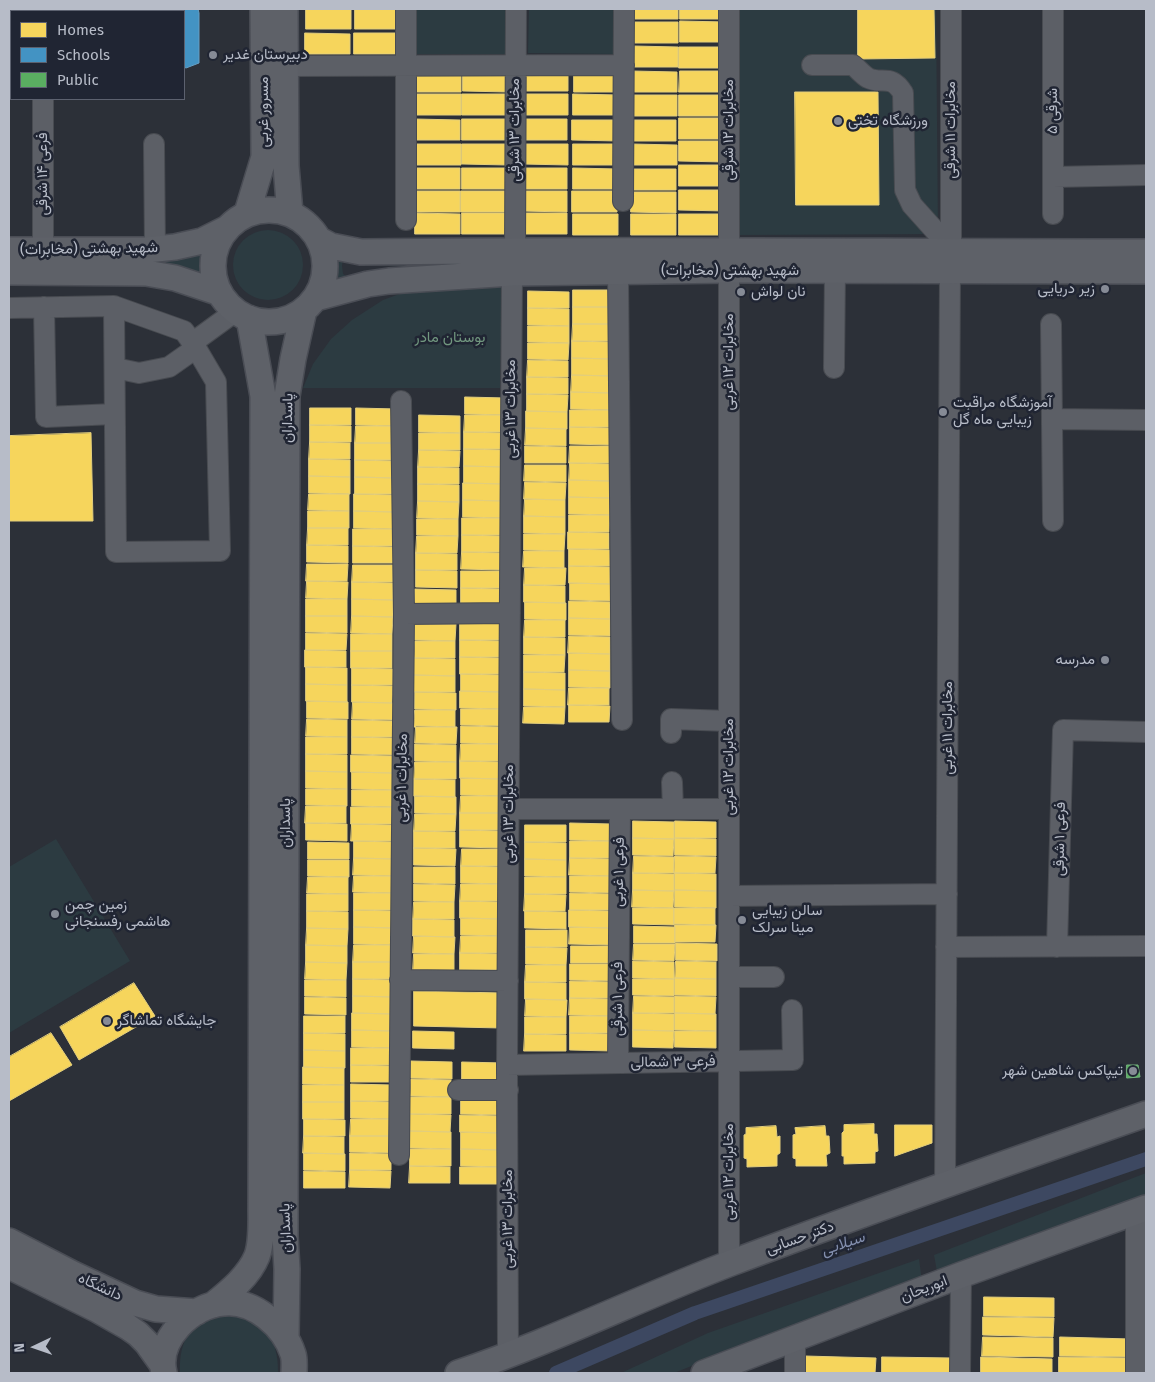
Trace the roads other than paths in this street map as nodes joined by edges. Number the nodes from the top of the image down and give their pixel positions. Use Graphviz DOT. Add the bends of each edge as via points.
graph roads {
  1 [pos="263,9"];
  2 [pos="285,9"];
  3 [pos="406,9"];
  4 [pos="516,9"];
  5 [pos="624,9"];
  6 [pos="729,9"];
  7 [pos="951,9"];
  8 [pos="1053,9"];
  9 [pos="514,64"];
  10 [pos="624,65"];
  11 [pos="812,65"];
  12 [pos="286,66"];
  13 [pos="405,66"];
  14 [pos="42,100"];
  15 [pos="154,144"];
  16 [pos="1053,176"];
  17 [pos="1146,176"];
  18 [pos="623,201"];
  19 [pos="248,213"];
  20 [pos="290,213"];
  21 [pos="1053,214"];
  22 [pos="406,220"];
  23 [pos="226,229"];
  24 [pos="318,239"];
  25 [pos="9,250"];
  26 [pos="43,250"];
  27 [pos="155,250"];
  28 [pos="365,252"];
  29 [pos="1146,252"];
  30 [pos="729,261"];
  31 [pos="835,261"];
  32 [pos="950,261"];
  33 [pos="514,262"];
  34 [pos="1146,271"];
  35 [pos="9,272"];
  36 [pos="618,272"];
  37 [pos="372,284"];
  38 [pos="310,304"];
  39 [pos="114,306"];
  40 [pos="9,308"];
  41 [pos="44,308"];
  42 [pos="235,308"];
  43 [pos="1051,324"];
  44 [pos="194,345"];
  45 [pos="115,368"];
  46 [pos="834,368"];
  47 [pos="401,401"];
  48 [pos="114,414"];
  49 [pos="1052,419"];
  50 [pos="1146,420"];
  51 [pos="1054,521"];
  52 [pos="510,613"];
  53 [pos="404,614"];
  54 [pos="622,720"];
  55 [pos="729,721"];
  56 [pos="1146,732"];
  57 [pos="671,733"];
  58 [pos="672,782"];
  59 [pos="509,808"];
  60 [pos="620,808"];
  61 [pos="672,809"];
  62 [pos="729,809"];
  63 [pos="947,894"];
  64 [pos="729,896"];
  65 [pos="619,936"];
  66 [pos="1146,946"];
  67 [pos="946,947"];
  68 [pos="1058,947"];
  69 [pos="774,977"];
  70 [pos="729,978"];
  71 [pos="400,980"];
  72 [pos="508,981"];
  73 [pos="792,1010"];
  74 [pos="729,1061"];
  75 [pos="618,1063"];
  76 [pos="508,1065"];
  77 [pos="458,1090"];
  78 [pos="508,1090"];
  79 [pos="1146,1114"];
  80 [pos="398,1155"];
  81 [pos="945,1184"];
  82 [pos="1141,1210"];
  83 [pos="9,1241"];
  84 [pos="729,1264"];
  85 [pos="9,1266"];
  86 [pos="961,1275"];
  87 [pos="205,1308"];
  88 [pos="795,1338"];
  89 [pos="291,1356"];
  90 [pos="508,1356"];
  91 [pos="163,1369"];
  92 [pos="311,1373"];
  93 [pos="458,1373"];
  94 [pos="704,1373"];
  95 [pos="795,1373"];
  96 [pos="960,1373"];
  97 [pos="1136,1373"];
  1 -- 19 [label="main road, مسرور غربی" via="264,157"];
  2 -- 12 [label="main road, مسرور غربی"];
  3 -- 13 [label="street"];
  4 -- 9 [label="street, مخابرات ۱۳ شرقی"];
  5 -- 10 [label="street"];
  6 -- 30 [label="street, مخابرات ۱۲ شرقی"];
  7 -- 32 [label="street, مخابرات ۱۱ شرقی"];
  8 -- 16 [label="street, شرقی ۵"];
  9 -- 10 [label="street"];
  9 -- 13 [label="street"];
  9 -- 33 [label="street, مخابرات ۱۳ شرقی"];
  10 -- 18 [label="street"];
  11 -- 32 [label="street" via="853,65 869,79 886,80 898,85 903,92 905,190 912,205 938,234"];
  12 -- 13 [label="street"];
  12 -- 20 [label="main road, مسرور غربی" via="286,166"];
  13 -- 22 [label="street"];
  14 -- 26 [label="street, فرعی ۱۴ شرقی"];
  15 -- 27 [label="street"];
  16 -- 17 [label="street"];
  16 -- 21 [label="street, شرقی ۵"];
  19 -- 20 [label="main road" via="270,209"];
  19 -- 23 [label="main road"];
  20 -- 24 [label="main road" via="306,223"];
  23 -- 27 [label="main road, شهید بهشتی (مخابرات)" via="202,241"];
  23 -- 42 [label="main road" via="214,254 214,277"];
  24 -- 28 [label="main road, شهید بهشتی (مخابرات)" via="331,246"];
  24 -- 38 [label="main road" via="325,255 325,271"];
  25 -- 26 [label="main road, شهید بهشتی (مخابرات)"];
  26 -- 27 [label="main road, شهید بهشتی (مخابرات)"];
  28 -- 33 [label="main road, شهید بهشتی (مخابرات)"];
  28 -- 37 [label="main road" via="353,258 348,270 356,278"];
  29 -- 32 [label="main road, شهید بهشتی (مخابرات)"];
  30 -- 31 [label="main road, شهید بهشتی (مخابرات)"];
  30 -- 33 [label="main road, شهید بهشتی (مخابرات)" via="623,249"];
  30 -- 36 [label="main road, شهید بهشتی (مخابرات)"];
  30 -- 55 [label="street, مخابرات ۱۲ غربی"];
  31 -- 32 [label="main road, شهید بهشتی (مخابرات)"];
  31 -- 46 [label="street"];
  32 -- 34 [label="main road, شهید بهشتی (مخابرات)"];
  32 -- 63 [label="street, مخابرات ۱۱ غربی"];
  33 -- 36 [label="main road, شهید بهشتی (مخابرات)"];
  33 -- 37 [label="main road, شهید بهشتی (مخابرات)"];
  33 -- 52 [label="street, مخابرات ۱۳ غربی"];
  35 -- 42 [label="main road, شهید بهشتی (مخابرات)" via="146,273 176,278"];
  36 -- 54 [label="street"];
  37 -- 38 [label="main road, شهید بهشتی (مخابرات)"];
  38 -- 42 [label="main road" via="291,318 278,322"];
  38 -- 89 [label="main road, پاسداران" via="287,396 285,1236"];
  39 -- 41 [label="street"];
  39 -- 44 [label="street" via="184,332"];
  39 -- 45 [label="street"];
  40 -- 41 [label="street"];
  41 -- 48 [label="street" via="46,416"];
  42 -- 44 [label="street"];
  42 -- 87 [label="main road, پاسداران" via="263,396 261,1209 257,1256 241,1280"];
  43 -- 49 [label="street"];
  44 -- 45 [label="street" via="169,367 138,373"];
  44 -- 48 [label="street" via="216,382 220,551 116,552"];
  45 -- 48 [label="street"];
  47 -- 53 [label="street, مخابرات ۱ غربی"];
  49 -- 50 [label="street"];
  49 -- 51 [label="street"];
  52 -- 53 [label="street"];
  52 -- 59 [label="street, مخابرات ۱۳ غربی"];
  53 -- 71 [label="street, مخابرات ۱ غربی"];
  55 -- 57 [label="street" via="671,719"];
  55 -- 62 [label="street, مخابرات ۱۲ غربی"];
  56 -- 68 [label="street, فرعی ۱ شرقی" via="1062,730"];
  58 -- 61 [label="street"];
  59 -- 60 [label="street"];
  59 -- 72 [label="street, مخابرات ۱۳ غربی"];
  60 -- 61 [label="street"];
  60 -- 65 [label="street, فرعی ۱ غربی"];
  61 -- 62 [label="street"];
  62 -- 64 [label="street, مخابرات ۱۲ غربی"];
  63 -- 64 [label="street"];
  63 -- 67 [label="street, مخابرات ۱۱ غربی"];
  64 -- 70 [label="street, مخابرات ۱۲ غربی"];
  65 -- 75 [label="street, فرعی ۱ شرقی"];
  66 -- 68 [label="street"];
  67 -- 68 [label="street"];
  67 -- 81 [label="street, مخابرات ۱۱ غربی"];
  69 -- 70 [label="street"];
  70 -- 74 [label="street, مخابرات ۱۲ غربی"];
  71 -- 72 [label="street"];
  71 -- 80 [label="street, مخابرات ۱ غربی"];
  72 -- 76 [label="street, مخابرات ۱۳ غربی"];
  73 -- 74 [label="street, فرعی ۳ شمالی" via="793,1060"];
  74 -- 75 [label="street, فرعی ۳ شمالی"];
  74 -- 84 [label="street, مخابرات ۱۲ غربی"];
  75 -- 76 [label="street, فرعی ۳ شمالی"];
  76 -- 78 [label="street, مخابرات ۱۳ غربی"];
  77 -- 78 [label="street"];
  78 -- 90 [label="street, مخابرات ۱۳ غربی"];
  79 -- 81 [label="main road, دکتر حسابی"];
  81 -- 84 [label="main road, دکتر حسابی"];
  82 -- 86 [label="main road, ابوریحان"];
  82 -- 97 [label="street"];
  83 -- 87 [label="main road, دانشگاه" via="135,1303 156,1309"];
  84 -- 90 [label="main road, دکتر حسابی"];
  85 -- 91 [label="main road, دانشگاه" via="133,1330 152,1348"];
  86 -- 88 [label="main road, ابوریحان"];
  86 -- 96 [label="street"];
  87 -- 89 [label="main road, دانشگاه" via="239,1303 261,1313 273,1323"];
  87 -- 91 [label="main road, پاسداران" via="174,1332 164,1350"];
  88 -- 94 [label="main road, ابوریحان"];
  88 -- 95 [label="street"];
  89 -- 92 [label="main road, دانشگاه"];
  90 -- 93 [label="main road, دکتر حسابی"];
}
